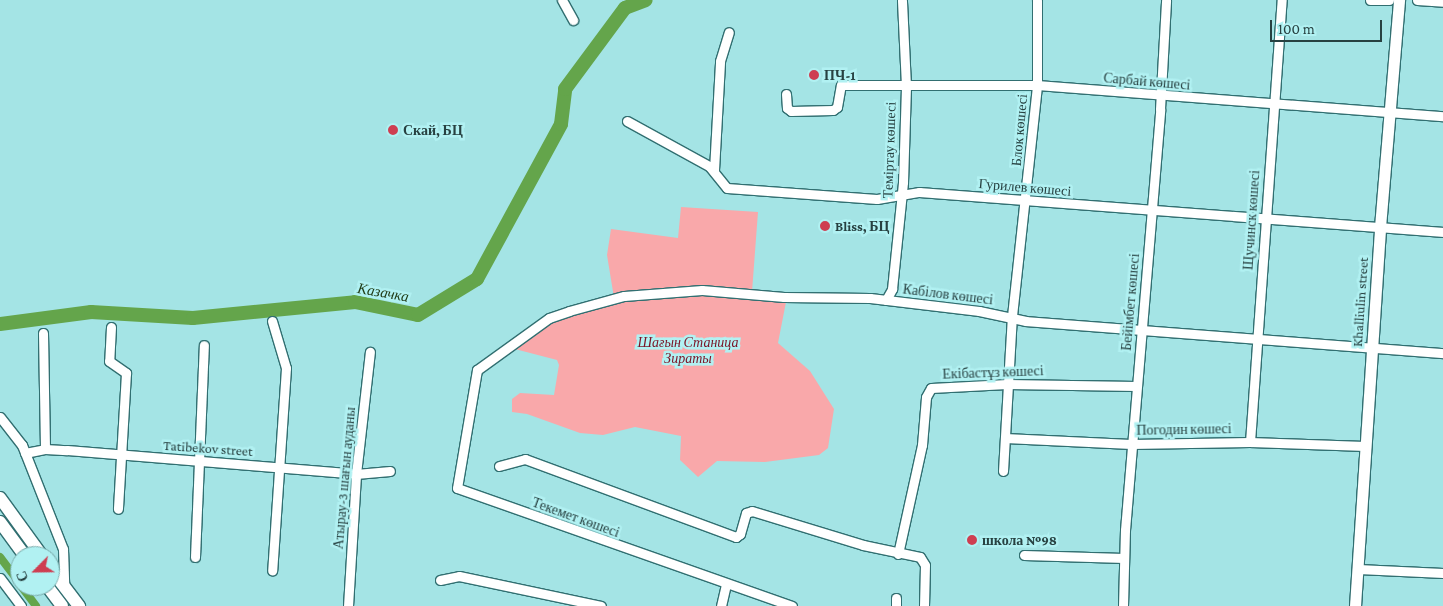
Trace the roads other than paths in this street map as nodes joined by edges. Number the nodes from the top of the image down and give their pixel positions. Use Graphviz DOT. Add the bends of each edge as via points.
graph roads {
  1 [pos="562,0"];
  2 [pos="902,0"];
  3 [pos="1037,0"];
  4 [pos="1166,0"];
  5 [pos="1282,0"];
  6 [pos="1370,0"];
  7 [pos="1390,0"];
  8 [pos="1399,0"];
  9 [pos="1417,0"];
  10 [pos="1443,2"];
  11 [pos="573,20"];
  12 [pos="729,32"];
  13 [pos="1037,85"];
  14 [pos="906,86"];
  15 [pos="786,94"];
  16 [pos="1161,96"];
  17 [pos="1273,105"];
  18 [pos="1389,112"];
  19 [pos="1443,116"];
  20 [pos="627,122"];
  21 [pos="714,170"];
  22 [pos="902,196"];
  23 [pos="1027,201"];
  24 [pos="1151,211"];
  25 [pos="1266,219"];
  26 [pos="1380,227"];
  27 [pos="1443,232"];
  28 [pos="886,300"];
  29 [pos="1012,316"];
  30 [pos="272,322"];
  31 [pos="111,327"];
  32 [pos="1141,330"];
  33 [pos="43,333"];
  34 [pos="1256,339"];
  35 [pos="204,345"];
  36 [pos="1372,348"];
  37 [pos="370,352"];
  38 [pos="1443,353"];
  39 [pos="473,378"];
  40 [pos="1007,384"];
  41 [pos="1136,386"];
  42 [pos="0,417"];
  43 [pos="1005,438"];
  44 [pos="1250,442"];
  45 [pos="1131,444"];
  46 [pos="1365,446"];
  47 [pos="45,449"];
  48 [pos="25,453"];
  49 [pos="123,455"];
  50 [pos="199,462"];
  51 [pos="498,466"];
  52 [pos="279,468"];
  53 [pos="390,471"];
  54 [pos="1003,471"];
  55 [pos="356,474"];
  56 [pos="0,498"];
  57 [pos="118,509"];
  58 [pos="0,522"];
  59 [pos="17,546"];
  60 [pos="35,546"];
  61 [pos="898,554"];
  62 [pos="1024,555"];
  63 [pos="195,557"];
  64 [pos="1124,558"];
  65 [pos="1358,569"];
  66 [pos="272,571"];
  67 [pos="1443,573"];
  68 [pos="0,578"];
  69 [pos="440,580"];
  70 [pos="60,582"];
  71 [pos="726,584"];
  72 [pos="64,587"];
  73 [pos="21,606"];
  74 [pos="79,606"];
  75 [pos="348,606"];
  76 [pos="601,606"];
  77 [pos="721,606"];
  78 [pos="792,606"];
  79 [pos="924,606"];
  80 [pos="1123,606"];
  81 [pos="1356,606"];
  1 -- 11 [label="street"];
  2 -- 14 [label="street, Теміртау көшесі"];
  3 -- 13 [label="street, Блок көшесі"];
  4 -- 16 [label="street, Бейімбет көшесі"];
  5 -- 17 [label="street, Щучинск көшесі"];
  6 -- 7 [label="street"];
  8 -- 18 [label="main road, Khalliulin street"];
  9 -- 10 [label="street"];
  12 -- 21 [label="street" via="720,61"];
  13 -- 14 [label="street, Сарбай көшесі"];
  13 -- 16 [label="street, Сарбай көшесі"];
  13 -- 23 [label="street, Блок көшесі"];
  14 -- 15 [label="street, Сарбай көшесі" via="848,85 840,88 840,98 833,110 791,111 786,108"];
  14 -- 22 [label="street, Теміртау көшесі"];
  16 -- 17 [label="street, Сарбай көшесі"];
  16 -- 24 [label="street, Бейімбет көшесі"];
  17 -- 18 [label="street, Сарбай көшесі"];
  17 -- 25 [label="street, Щучинск көшесі"];
  18 -- 19 [label="street, Сарбай көшесі"];
  18 -- 26 [label="main road, Khalliulin street"];
  20 -- 21 [label="street, Гурилев көшесі"];
  21 -- 22 [label="street, Гурилев көшесі" via="727,188 877,200"];
  22 -- 23 [label="street, Гурилев көшесі" via="919,192"];
  22 -- 28 [label="street, Теміртау көшесі" via="892,289"];
  23 -- 24 [label="street, Гурилев көшесі"];
  23 -- 29 [label="street, Блок көшесі"];
  24 -- 25 [label="street, Гурилев көшесі"];
  24 -- 32 [label="street, Бейімбет көшесі"];
  25 -- 26 [label="street, Гурилев көшесі"];
  25 -- 34 [label="street, Щучинск көшесі"];
  26 -- 27 [label="street, Гурилев көшесі"];
  26 -- 36 [label="main road, Khalliulin street"];
  28 -- 29 [label="street, Кабілов көшесі"];
  28 -- 39 [label="street, Кабілов көшесі" via="702,290 624,296 549,318 491,358"];
  29 -- 32 [label="street, Кабілов көшесі" via="1026,321"];
  29 -- 40 [label="street, Блок көшесі"];
  30 -- 52 [label="street" via="286,368"];
  31 -- 49 [label="street" via="109,361 126,373"];
  32 -- 34 [label="street, Кабілов көшесі"];
  32 -- 41 [label="street, Бейімбет көшесі"];
  33 -- 47 [label="street"];
  34 -- 36 [label="street, Кабілов көшесі"];
  34 -- 44 [label="street, Щучинск көшесі"];
  35 -- 50 [label="street"];
  36 -- 38 [label="street, Кабілов көшесі"];
  36 -- 46 [label="main road, Khalliulin street"];
  37 -- 55 [label="street, Атырау-3 шағын ауданы"];
  39 -- 71 [label="street, Текемет көшесі" via="458,488"];
  40 -- 41 [label="street, Екібастұз көшесі"];
  40 -- 43 [label="street, Блок көшесі"];
  40 -- 61 [label="street, Екібастұз көшесі" via="931,388 927,392 922,445"];
  41 -- 45 [label="street, Бейімбет көшесі"];
  42 -- 48 [label="street"];
  43 -- 45 [label="street, Погодин көшесі"];
  43 -- 54 [label="street, Блок көшесі"];
  44 -- 45 [label="street, Погодин көшесі"];
  44 -- 46 [label="street, Погодин көшесі"];
  45 -- 64 [label="street, Бейімбет көшесі"];
  46 -- 65 [label="main road, Khalliulin street"];
  47 -- 48 [label="street, Tatibekov street"];
  47 -- 49 [label="street, Tatibekov street"];
  48 -- 72 [label="street" via="63,549"];
  49 -- 50 [label="street, Tatibekov street"];
  49 -- 57 [label="street"];
  50 -- 52 [label="street, Tatibekov street"];
  50 -- 63 [label="street"];
  51 -- 61 [label="street" via="525,459 736,536 740,534 746,513 752,511"];
  52 -- 55 [label="street, Tatibekov street"];
  52 -- 66 [label="street"];
  53 -- 55 [label="street, Tatibekov street"];
  55 -- 75 [label="street, Атырау-3 шағын ауданы"];
  56 -- 60 [label="main road"];
  58 -- 59 [label="main road"];
  61 -- 79 [label="street" via="920,557 924,562"];
  62 -- 64 [label="street"];
  64 -- 80 [label="street, Бейімбет көшесі"];
  65 -- 67 [label="street"];
  65 -- 81 [label="main road, Khalliulin street"];
  68 -- 73 [label="street"];
  69 -- 76 [label="street" via="459,576"];
  70 -- 72 [label="main road"];
  71 -- 77 [label="street"];
  71 -- 78 [label="street, Текемет көшесі"];
  72 -- 74 [label="main road"];
}
